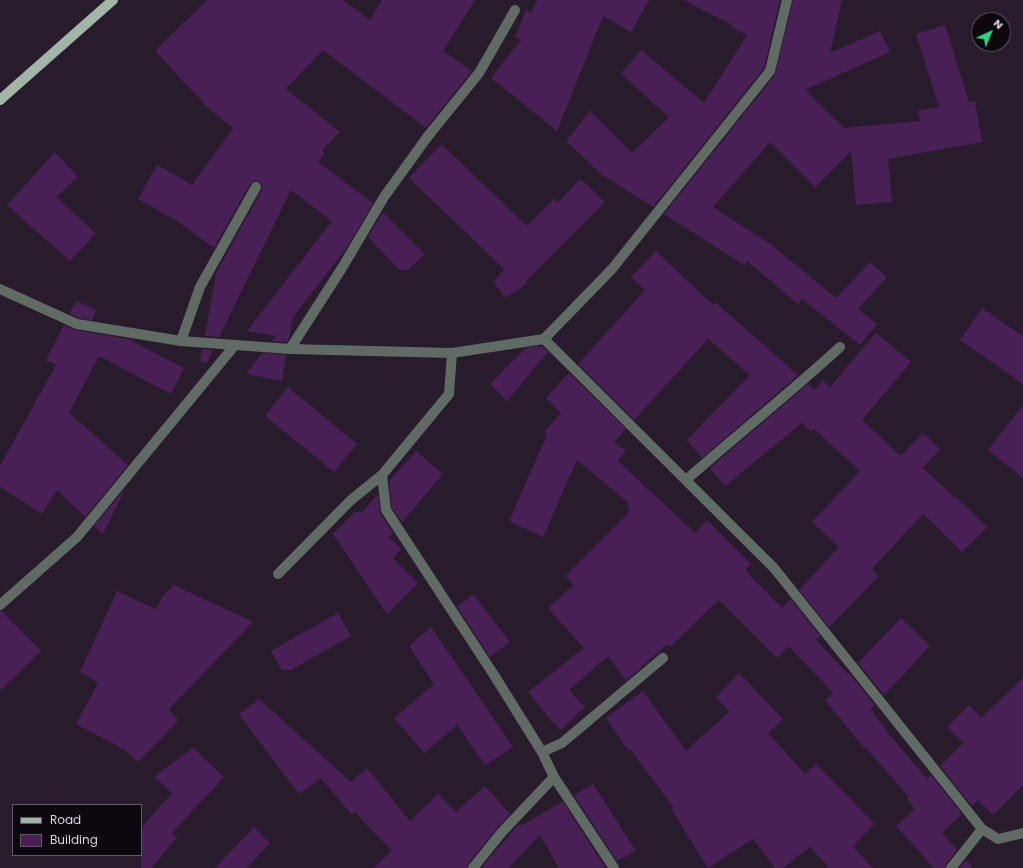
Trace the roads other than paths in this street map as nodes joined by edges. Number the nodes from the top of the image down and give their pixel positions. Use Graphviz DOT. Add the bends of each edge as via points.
graph roads {
  1 [pos="113,0"];
  2 [pos="787,0"];
  3 [pos="515,10"];
  4 [pos="0,100"];
  5 [pos="256,187"];
  6 [pos="0,289"];
  7 [pos="544,339"];
  8 [pos="181,341"];
  9 [pos="235,345"];
  10 [pos="840,347"];
  11 [pos="290,349"];
  12 [pos="452,353"];
  13 [pos="382,475"];
  14 [pos="686,480"];
  15 [pos="278,574"];
  16 [pos="0,605"];
  17 [pos="663,658"];
  18 [pos="542,752"];
  19 [pos="554,777"];
  20 [pos="982,830"];
  21 [pos="1023,834"];
  22 [pos="473,868"];
  23 [pos="614,868"];
  24 [pos="951,868"];
  1 -- 4 [label="main road"];
  2 -- 7 [label="street" via="770,71 612,269"];
  3 -- 11 [label="street" via="479,73 428,136 384,197"];
  5 -- 8 [label="street" via="200,287"];
  6 -- 8 [label="street" via="77,324"];
  7 -- 12 [label="street"];
  7 -- 14 [label="street"];
  8 -- 9 [label="street"];
  9 -- 11 [label="street"];
  9 -- 16 [label="street" via="77,537"];
  10 -- 14 [label="street"];
  11 -- 12 [label="street"];
  12 -- 13 [label="street" via="449,394"];
  13 -- 15 [label="street" via="351,500"];
  13 -- 18 [label="street" via="386,510"];
  14 -- 20 [label="street" via="774,568"];
  17 -- 18 [label="street" via="562,743"];
  18 -- 19 [label="street"];
  19 -- 22 [label="street" via="502,832"];
  19 -- 23 [label="street"];
  20 -- 21 [label="street" via="998,839"];
  20 -- 24 [label="street"];
}
